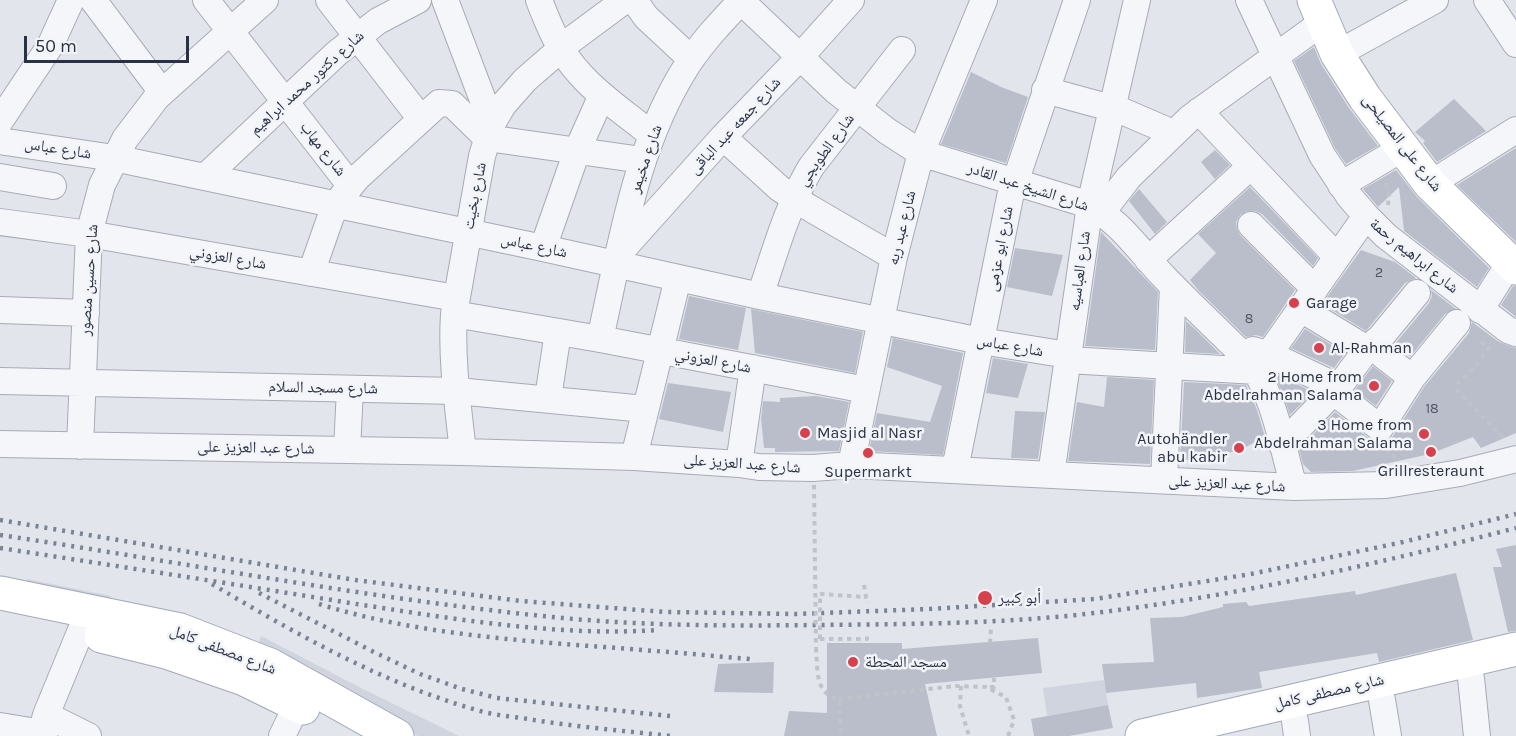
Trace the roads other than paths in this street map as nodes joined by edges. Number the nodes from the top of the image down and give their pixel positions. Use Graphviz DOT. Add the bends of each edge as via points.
graph roads {
  1 [pos="71,0"];
  2 [pos="93,0"];
  3 [pos="206,0"];
  4 [pos="265,0"];
  5 [pos="329,0"];
  6 [pos="418,0"];
  7 [pos="445,0"];
  8 [pos="538,0"];
  9 [pos="625,0"];
  10 [pos="634,0"];
  11 [pos="741,0"];
  12 [pos="984,0"];
  13 [pos="1077,0"];
  14 [pos="1137,0"];
  15 [pos="1249,0"];
  16 [pos="1435,0"];
  17 [pos="1487,0"];
  18 [pos="848,1"];
  19 [pos="1318,11"];
  20 [pos="230,31"];
  21 [pos="357,37"];
  22 [pos="1516,44"];
  23 [pos="561,48"];
  24 [pos="902,50"];
  25 [pos="1337,54"];
  26 [pos="1276,56"];
  27 [pos="800,57"];
  28 [pos="691,59"];
  29 [pos="1045,90"];
  30 [pos="10,91"];
  31 [pos="162,92"];
  32 [pos="602,95"];
  33 [pos="286,102"];
  34 [pos="857,108"];
  35 [pos="1111,108"];
  36 [pos="1199,111"];
  37 [pos="421,119"];
  38 [pos="0,121"];
  39 [pos="1516,130"];
  40 [pos="489,131"];
  41 [pos="1173,133"];
  42 [pos="652,135"];
  43 [pos="723,137"];
  44 [pos="0,141"];
  45 [pos="577,151"];
  46 [pos="921,153"];
  47 [pos="1390,156"];
  48 [pos="114,158"];
  49 [pos="642,160"];
  50 [pos="1251,166"];
  51 [pos="0,177"];
  52 [pos="205,177"];
  53 [pos="1014,182"];
  54 [pos="1430,184"];
  55 [pos="1341,185"];
  56 [pos="53,186"];
  57 [pos="343,195"];
  58 [pos="794,198"];
  59 [pos="1096,209"];
  60 [pos="0,222"];
  61 [pos="1371,222"];
  62 [pos="1251,225"];
  63 [pos="468,232"];
  64 [pos="89,234"];
  65 [pos="543,248"];
  66 [pos="894,257"];
  67 [pos="1337,257"];
  68 [pos="618,259"];
  69 [pos="1148,260"];
  70 [pos="1514,263"];
  71 [pos="311,273"];
  72 [pos="678,278"];
  73 [pos="1173,286"];
  74 [pos="1417,292"];
  75 [pos="760,296"];
  76 [pos="1308,299"];
  77 [pos="455,306"];
  78 [pos="0,310"];
  79 [pos="1480,310"];
  80 [pos="86,313"];
  81 [pos="880,321"];
  82 [pos="1457,322"];
  83 [pos="558,332"];
  84 [pos="1516,333"];
  85 [pos="600,339"];
  86 [pos="981,341"];
  87 [pos="1369,348"];
  88 [pos="660,351"];
  89 [pos="1067,358"];
  90 [pos="1263,362"];
  91 [pos="1169,366"];
  92 [pos="753,368"];
  93 [pos="1412,378"];
  94 [pos="0,381"];
  95 [pos="83,382"];
  96 [pos="350,389"];
  97 [pos="1336,389"];
  98 [pos="866,390"];
  99 [pos="457,391"];
  100 [pos="548,398"];
  101 [pos="645,409"];
  102 [pos="0,444"];
  103 [pos="1282,445"];
  104 [pos="80,446"];
  105 [pos="347,450"];
  106 [pos="1512,451"];
  107 [pos="463,452"];
  108 [pos="633,457"];
  109 [pos="739,464"];
  110 [pos="851,465"];
  111 [pos="955,469"];
  112 [pos="1051,475"];
  113 [pos="1164,480"];
  114 [pos="1294,487"];
  115 [pos="0,593"];
  116 [pos="0,614"];
  117 [pos="81,630"];
  118 [pos="1516,649"];
  119 [pos="1516,666"];
  120 [pos="1471,678"];
  121 [pos="1382,700"];
  122 [pos="297,705"];
  123 [pos="0,726"];
  124 [pos="44,728"];
  125 [pos="1296,729"];
  126 [pos="88,736"];
  127 [pos="282,736"];
  128 [pos="351,736"];
  129 [pos="397,736"];
  130 [pos="1142,736"];
  131 [pos="1237,736"];
  132 [pos="1388,736"];
  133 [pos="1477,736"];
  1 -- 30 [label="street" via="50,46"];
  2 -- 31 [label="street"];
  3 -- 20 [label="street, شارع مهاب"];
  4 -- 20 [label="street, شارع حسين منصور"];
  5 -- 21 [label="street"];
  6 -- 21 [label="street, شارع دكتور محمد ابراهيم"];
  7 -- 40 [label="street"];
  8 -- 23 [label="street"];
  9 -- 23 [label="street, شارع بخيت"];
  10 -- 28 [label="street" via="646,17"];
  11 -- 27 [label="street, شارع الشيخ عبد القادر"];
  11 -- 28 [label="street, شارع مخيمر"];
  12 -- 46 [label="street, شارع عبد ربه"];
  13 -- 29 [label="street, شارع ابو عزمى"];
  14 -- 35 [label="street, شارع العباسيه"];
  15 -- 26 [label="street, شارع ابراهيم رحمة"];
  16 -- 25 [label="street"];
  17 -- 22 [label="street"];
  18 -- 27 [label="street, شارع جمعه عبد الباقى"];
  19 -- 25 [label="main road, شارع على المصيلحى"];
  19 -- 26 [label="street"];
  20 -- 31 [label="street, شارع حسين منصور"];
  20 -- 33 [label="street, شارع مهاب"];
  21 -- 33 [label="street, شارع دكتور محمد ابراهيم"];
  21 -- 37 [label="street"];
  23 -- 32 [label="street" via="579,74"];
  23 -- 40 [label="street, شارع بخيت" via="503,105"];
  24 -- 34 [label="street, شارع الطوبجي"];
  25 -- 47 [label="main road, شارع على المصيلحى" via="1365,98"];
  26 -- 36 [label="street"];
  26 -- 55 [label="street, شارع ابراهيم رحمة" via="1313,137"];
  27 -- 34 [label="street, شارع الشيخ عبد القادر"];
  27 -- 43 [label="street, شارع جمعه عبد الباقى"];
  28 -- 42 [label="street, شارع مخيمر"];
  29 -- 35 [label="street"];
  29 -- 53 [label="street, شارع ابو عزمى"];
  30 -- 38 [label="street"];
  31 -- 48 [label="street, شارع حسين منصور" via="140,117"];
  32 -- 42 [label="street"];
  32 -- 45 [label="street"];
  33 -- 52 [label="street, شارع دكتور محمد ابراهيم"];
  33 -- 57 [label="street, شارع مهاب"];
  34 -- 46 [label="street, شارع الشيخ عبد القادر"];
  34 -- 58 [label="street, شارع الطوبجي" via="811,166"];
  35 -- 41 [label="street"];
  35 -- 59 [label="street, شارع العباسيه"];
  36 -- 41 [label="street"];
  36 -- 50 [label="street"];
  37 -- 40 [label="street" via="439,103 446,102"];
  37 -- 57 [label="street"];
  39 -- 54 [label="street"];
  40 -- 45 [label="street"];
  40 -- 63 [label="street, شارع بخيت"];
  41 -- 59 [label="street"];
  42 -- 49 [label="street, شارع مخيمر"];
  43 -- 58 [label="street"];
  43 -- 68 [label="street, شارع جمعه عبد الباقى"];
  44 -- 48 [label="street, شارع عباس"];
  45 -- 49 [label="street"];
  45 -- 65 [label="street"];
  46 -- 53 [label="street, شارع الشيخ عبد القادر"];
  46 -- 66 [label="street, شارع عبد ربه"];
  47 -- 54 [label="main road, شارع على المصيلحى"];
  47 -- 55 [label="street"];
  48 -- 52 [label="street, شارع عباس"];
  48 -- 64 [label="street, شارع حسين منصور"];
  49 -- 68 [label="street, شارع مخيمر"];
  50 -- 67 [label="street"];
  50 -- 69 [label="street"];
  51 -- 56 [label="street"];
  52 -- 57 [label="street, شارع عباس"];
  53 -- 59 [label="street, شارع الشيخ عبد القادر"];
  53 -- 86 [label="street, شارع ابو عزمى"];
  54 -- 70 [label="main road, شارع على المصيلحى"];
  55 -- 61 [label="street, شارع ابراهيم رحمة"];
  57 -- 63 [label="street, شارع عباس"];
  57 -- 71 [label="street"];
  58 -- 66 [label="street"];
  58 -- 75 [label="street, شارع الطوبجي"];
  59 -- 69 [label="street, شارع الشيخ عبد القادر" via="1123,230"];
  59 -- 89 [label="street, شارع العباسيه"];
  60 -- 64 [label="street, شارع العزوني"];
  61 -- 67 [label="street"];
  61 -- 79 [label="street, شارع ابراهيم رحمة"];
  62 -- 76 [label="street"];
  63 -- 65 [label="street, شارع عباس"];
  63 -- 77 [label="street, شارع بخيت"];
  64 -- 71 [label="street, شارع العزوني"];
  64 -- 80 [label="street, شارع حسين منصور"];
  65 -- 68 [label="street, شارع عباس"];
  66 -- 81 [label="street, شارع عبد ربه"];
  67 -- 76 [label="street"];
  68 -- 72 [label="street, شارع عباس"];
  68 -- 85 [label="street, شارع مخيمر"];
  69 -- 73 [label="street, شارع الشيخ عبد القادر"];
  70 -- 79 [label="street"];
  71 -- 77 [label="street, شارع العزوني"];
  72 -- 75 [label="street, شارع عباس"];
  72 -- 88 [label="street"];
  73 -- 90 [label="street, شارع الشيخ عبد القادر" via="1233,345"];
  73 -- 91 [label="street"];
  74 -- 87 [label="street"];
  75 -- 81 [label="street, شارع عباس"];
  76 -- 87 [label="street"];
  76 -- 90 [label="street"];
  77 -- 83 [label="street, شارع العزوني"];
  77 -- 99 [label="street, شارع بخيت"];
  78 -- 80 [label="street"];
  79 -- 84 [label="street, شارع ابراهيم رحمة"];
  80 -- 95 [label="street, شارع حسين منصور"];
  81 -- 86 [label="street, شارع عباس"];
  81 -- 98 [label="street, شارع عبد ربه"];
  82 -- 93 [label="street"];
  83 -- 85 [label="street, شارع العزوني"];
  83 -- 100 [label="street"];
  85 -- 88 [label="street, شارع العزوني"];
  86 -- 89 [label="street, شارع عباس"];
  86 -- 111 [label="street, شارع ابو عزمى"];
  87 -- 93 [label="street"];
  87 -- 97 [label="street"];
  88 -- 92 [label="street, شارع العزوني"];
  88 -- 101 [label="street"];
  89 -- 91 [label="street, شارع عباس"];
  89 -- 112 [label="street, شارع العباسيه"];
  90 -- 91 [label="street, شارع عباس"];
  90 -- 97 [label="street"];
  90 -- 103 [label="street, شارع الشيخ عبد القادر"];
  91 -- 113 [label="street"];
  92 -- 98 [label="street, شارع العزوني"];
  92 -- 109 [label="street"];
  93 -- 97 [label="street" via="1380,428"];
  94 -- 95 [label="street, شارع مسجد السلام"];
  95 -- 96 [label="street, شارع مسجد السلام"];
  95 -- 104 [label="street, شارع حسين منصور"];
  96 -- 99 [label="street, شارع مسجد السلام"];
  96 -- 105 [label="street"];
  97 -- 103 [label="street"];
  98 -- 110 [label="street, شارع عبد ربه"];
  99 -- 100 [label="street, شارع مسجد السلام"];
  99 -- 107 [label="street, شارع بخيت"];
  100 -- 101 [label="street, شارع مسجد السلام"];
  101 -- 108 [label="street"];
  102 -- 104 [label="street, شارع عبد العزيز على"];
  103 -- 114 [label="street, شارع الشيخ عبد القادر"];
  104 -- 105 [label="street, شارع عبد العزيز على"];
  105 -- 107 [label="street, شارع عبد العزيز على"];
  106 -- 114 [label="street, شارع عبد العزيز على" via="1460,473 1418,480 1386,485"];
  107 -- 108 [label="street, شارع عبد العزيز على"];
  108 -- 109 [label="street, شارع عبد العزيز على"];
  109 -- 110 [label="street, شارع عبد العزيز على" via="802,468"];
  110 -- 111 [label="street, شارع عبد العزيز على"];
  111 -- 112 [label="street, شارع عبد العزيز على"];
  112 -- 113 [label="street, شارع عبد العزيز على"];
  113 -- 114 [label="street, شارع عبد العزيز على"];
  115 -- 129 [label="main road, شارع مصطفى كامل" via="180,630 270,665"];
  116 -- 117 [label="main road, شارع مصطفى كامل"];
  117 -- 122 [label="main road, شارع مصطفى كامل" via="166,652 244,679"];
  117 -- 124 [label="street"];
  118 -- 130 [label="main road, شارع مصطفى كامل"];
  119 -- 120 [label="main road, شارع مصطفى كامل"];
  120 -- 121 [label="main road, شارع مصطفى كامل"];
  120 -- 133 [label="street"];
  121 -- 125 [label="main road, شارع مصطفى كامل"];
  121 -- 132 [label="street"];
  122 -- 127 [label="street"];
  122 -- 128 [label="main road, شارع مصطفى كامل"];
  123 -- 124 [label="street"];
  124 -- 126 [label="street"];
  125 -- 131 [label="main road, شارع مصطفى كامل"];
}
